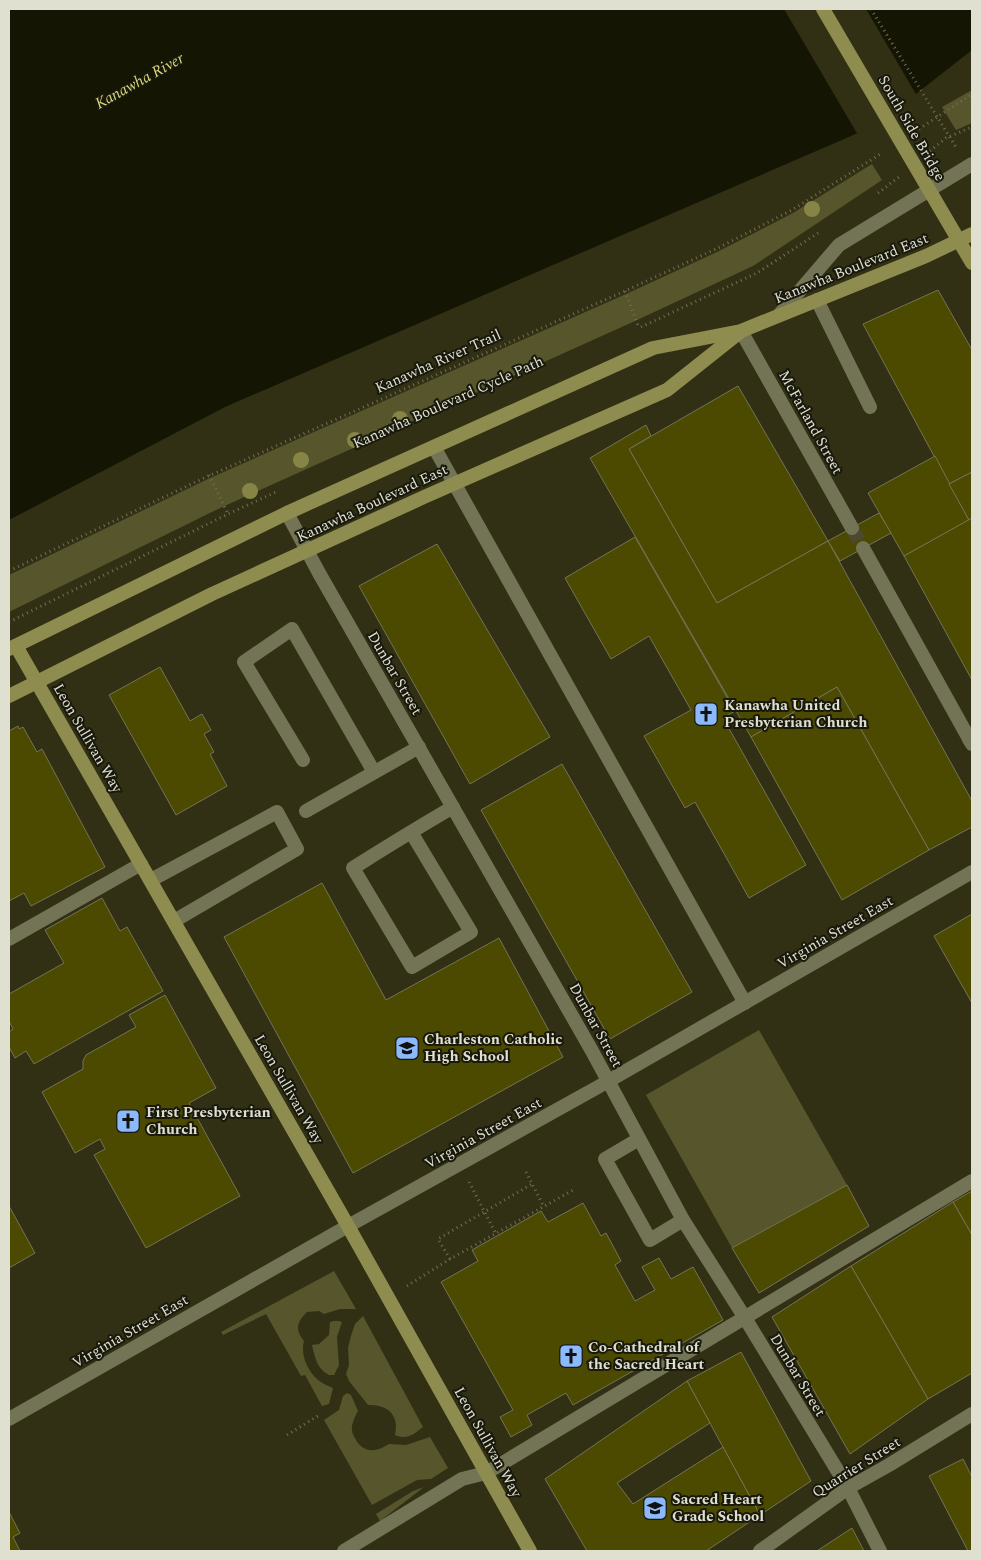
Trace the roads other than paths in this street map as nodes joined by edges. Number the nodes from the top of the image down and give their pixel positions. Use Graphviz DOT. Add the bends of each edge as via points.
graph roads {
  1 [pos="823,9"];
  2 [pos="972,164"];
  3 [pos="972,234"];
  4 [pos="972,263"];
  5 [pos="817,300"];
  6 [pos="779,315"];
  7 [pos="742,331"];
  8 [pos="870,408"];
  9 [pos="434,447"];
  10 [pos="455,483"];
  11 [pos="287,512"];
  12 [pos="852,528"];
  13 [pos="863,548"];
  14 [pos="307,551"];
  15 [pos="12,648"];
  16 [pos="37,681"];
  17 [pos="9,696"];
  18 [pos="971,742"];
  19 [pos="419,747"];
  20 [pos="303,760"];
  21 [pos="374,772"];
  22 [pos="453,807"];
  23 [pos="306,811"];
  24 [pos="411,832"];
  25 [pos="141,864"];
  26 [pos="972,872"];
  27 [pos="151,880"];
  28 [pos="174,921"];
  29 [pos="9,939"];
  30 [pos="745,1003"];
  31 [pos="609,1081"];
  32 [pos="639,1139"];
  33 [pos="972,1181"];
  34 [pos="683,1220"];
  35 [pos="348,1226"];
  36 [pos="745,1318"];
  37 [pos="972,1414"];
  38 [pos="9,1419"];
  39 [pos="486,1473"];
  40 [pos="848,1488"];
  41 [pos="344,1551"];
  42 [pos="530,1551"];
  43 [pos="760,1551"];
  44 [pos="880,1551"];
  1 -- 4 [label="main road, South Side Bridge"];
  2 -- 6 [label="street" via="839,245"];
  3 -- 5 [label="main road, Kanawha Boulevard East"];
  5 -- 6 [label="main road, Kanawha Boulevard East"];
  5 -- 8 [label="street"];
  6 -- 7 [label="main road, Kanawha Boulevard East"];
  7 -- 9 [label="main road, Kanawha Boulevard East" via="653,348"];
  7 -- 10 [label="main road, Kanawha Boulevard East" via="667,390"];
  7 -- 12 [label="street, McFarland Street"];
  9 -- 10 [label="street"];
  9 -- 11 [label="main road, Kanawha Boulevard East"];
  10 -- 14 [label="main road, Kanawha Boulevard East"];
  10 -- 30 [label="street"];
  11 -- 14 [label="street, Dunbar Street"];
  11 -- 15 [label="main road, Kanawha Boulevard East"];
  13 -- 18 [label="street"];
  14 -- 16 [label="main road, Kanawha Boulevard East"];
  14 -- 19 [label="street, Dunbar Street"];
  15 -- 16 [label="main road, Leon Sullivan Way"];
  16 -- 17 [label="main road, Kanawha Boulevard East"];
  16 -- 25 [label="main road, Leon Sullivan Way"];
  19 -- 21 [label="street"];
  19 -- 22 [label="street, Dunbar Street"];
  20 -- 21 [label="street" via="244,662 292,629"];
  21 -- 23 [label="street"];
  22 -- 24 [label="street"];
  22 -- 31 [label="street, Dunbar Street"];
  24 -- 24 [label="street" via="353,868 412,967 471,932"];
  25 -- 27 [label="main road, Leon Sullivan Way"];
  25 -- 29 [label="street"];
  26 -- 30 [label="street, Virginia Street East"];
  27 -- 28 [label="main road, Leon Sullivan Way"];
  27 -- 28 [label="street" via="277,812 297,849"];
  28 -- 35 [label="main road, Leon Sullivan Way"];
  30 -- 31 [label="street, Virginia Street East"];
  31 -- 32 [label="street, Dunbar Street"];
  31 -- 35 [label="street, Virginia Street East"];
  32 -- 34 [label="street, Dunbar Street"];
  32 -- 34 [label="street" via="605,1159 650,1240"];
  33 -- 36 [label="street"];
  34 -- 36 [label="street, Dunbar Street"];
  35 -- 38 [label="street, Virginia Street East"];
  35 -- 39 [label="main road, Leon Sullivan Way"];
  36 -- 39 [label="street"];
  36 -- 40 [label="street, Dunbar Street"];
  37 -- 40 [label="street, Quarrier Street"];
  39 -- 41 [label="street" via="462,1479"];
  39 -- 42 [label="main road, Leon Sullivan Way"];
  40 -- 43 [label="street, Quarrier Street"];
  40 -- 44 [label="street, Dunbar Street"];
}
